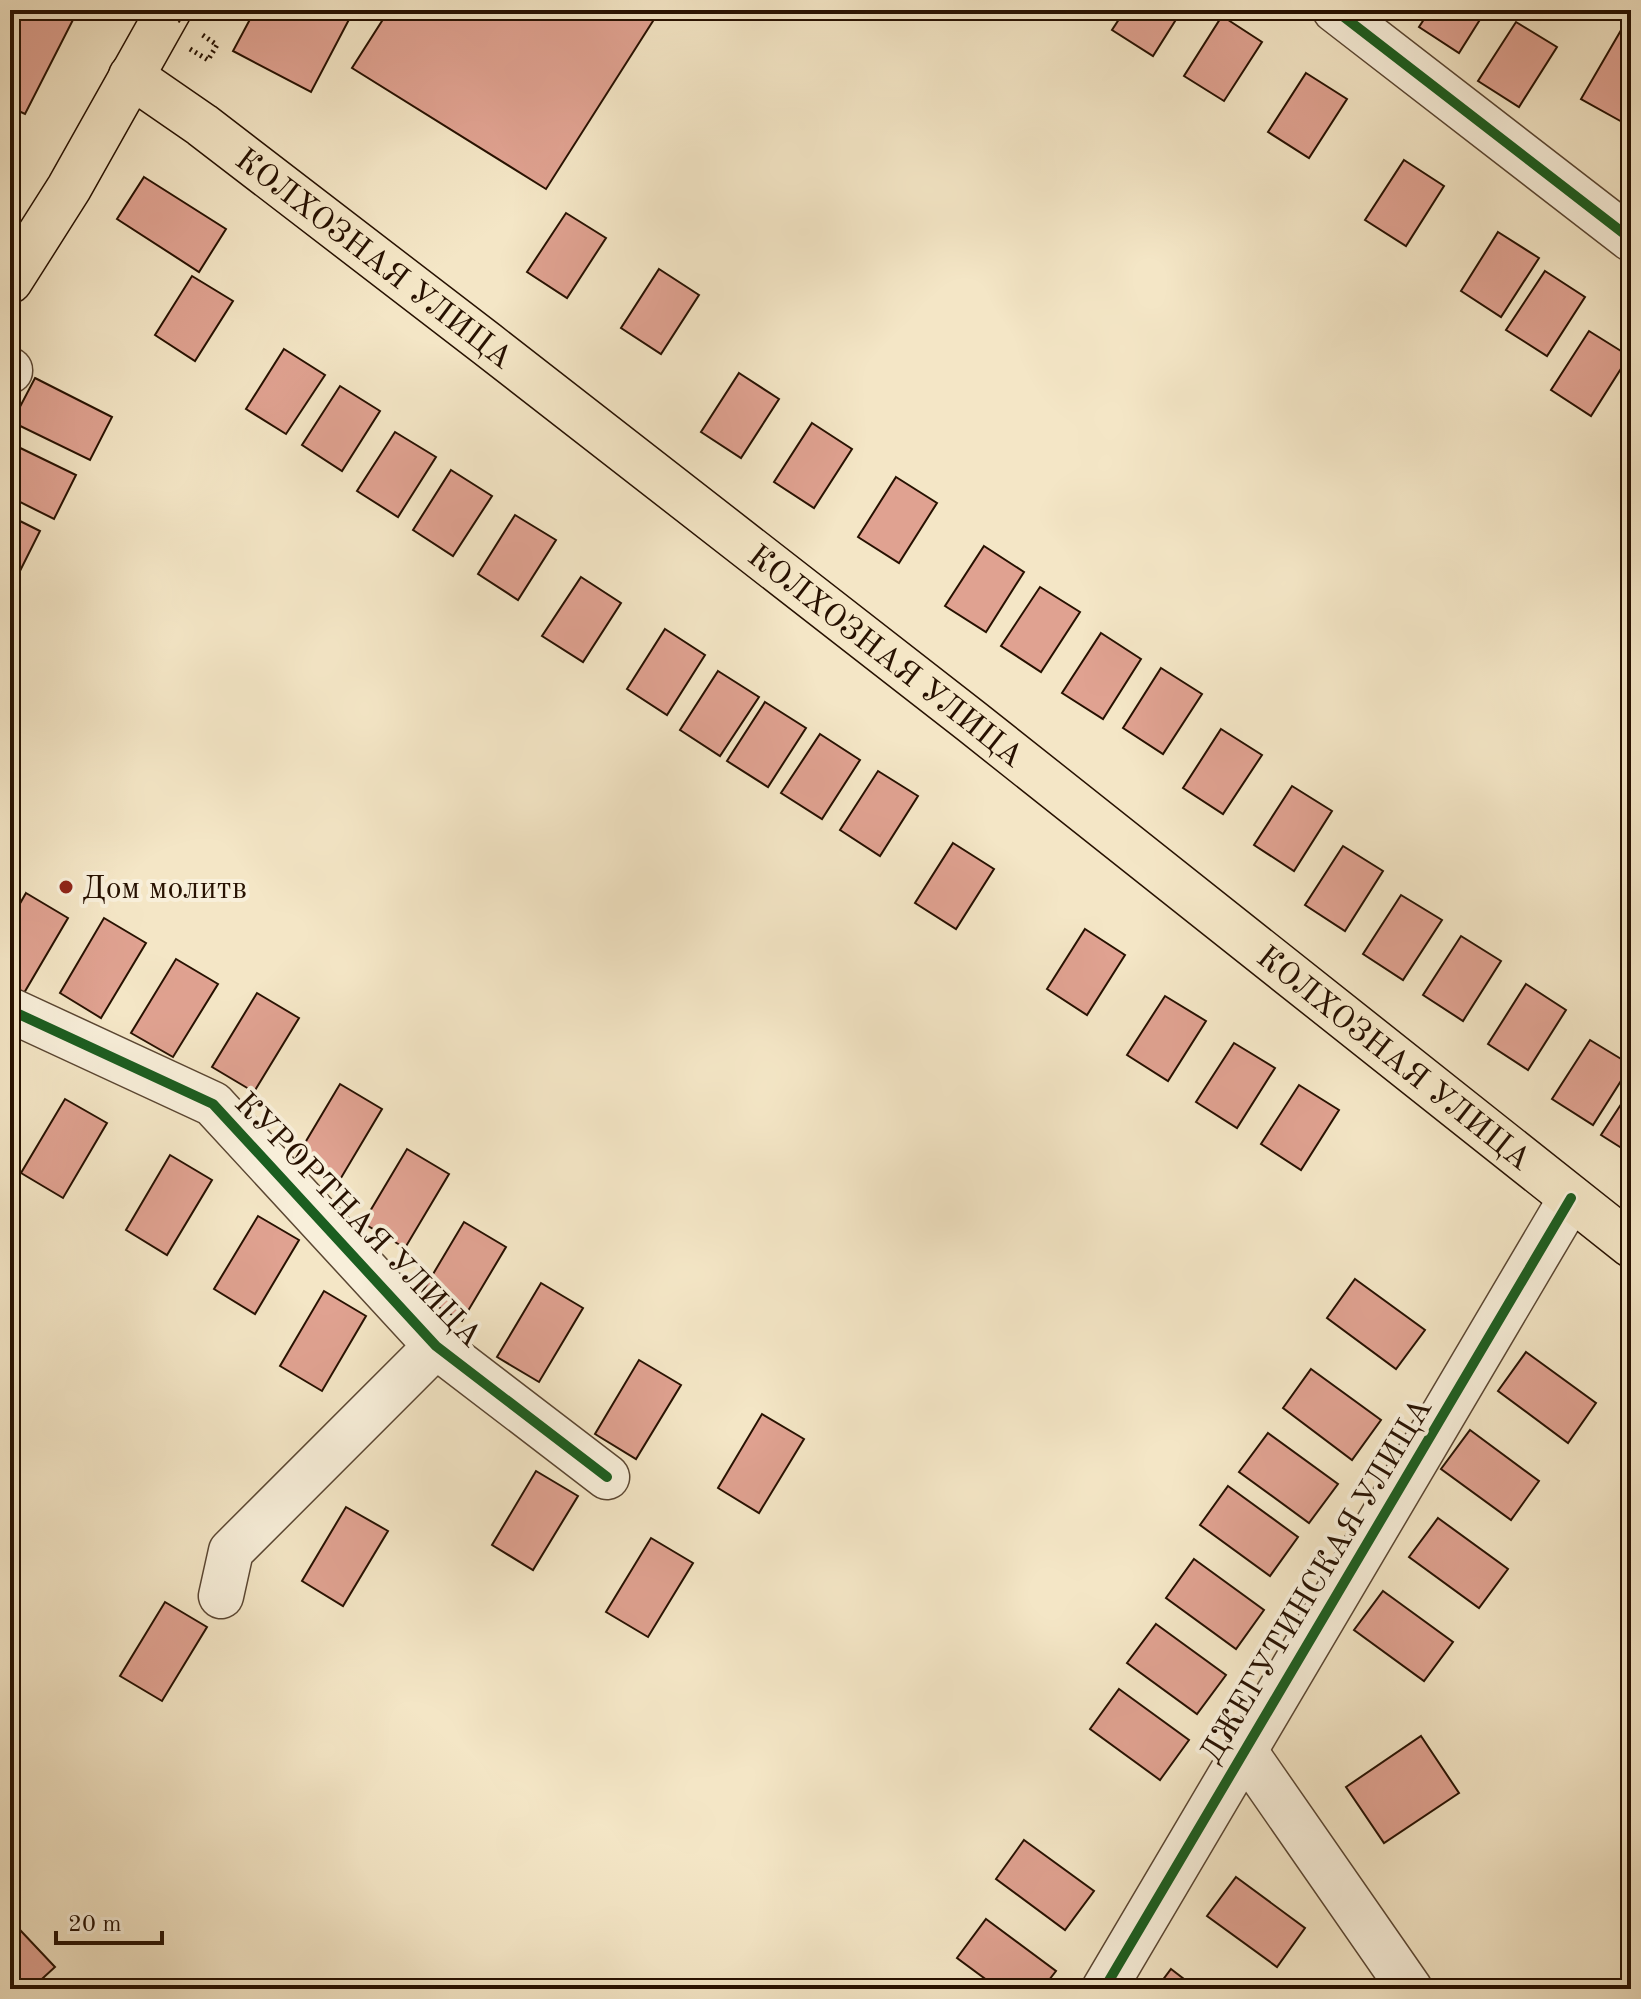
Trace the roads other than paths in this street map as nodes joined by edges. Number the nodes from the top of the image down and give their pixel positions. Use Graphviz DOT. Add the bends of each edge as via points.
graph roads {
  1 [pos="1335,10"];
  2 [pos="171,14"];
  3 [pos="131,76"];
  4 [pos="1631,239"];
  5 [pos="10,281"];
  6 [pos="10,1010"];
  7 [pos="1571,1198"];
  8 [pos="1631,1245"];
  9 [pos="436,1346"];
  10 [pos="607,1477"];
  11 [pos="221,1596"];
  12 [pos="1244,1750"];
  13 [pos="1104,1989"];
  14 [pos="1410,1989"];
  1 -- 4 [label="street"];
  2 -- 3 [label="main road"];
  3 -- 5 [label="main road"];
  3 -- 7 [label="main road, КОЛХОЗНАЯ УЛИЦА" via="202,125 971,721"];
  6 -- 9 [label="street, КУРОРТНАЯ УЛИЦА" via="213,1104"];
  7 -- 8 [label="main road, КОЛХОЗНАЯ УЛИЦА"];
  7 -- 12 [label="street, ДЖЕГУТИНСКАЯ УЛИЦА"];
  9 -- 10 [label="street, КУРОРТНАЯ УЛИЦА"];
  9 -- 11 [label="street, КУРОРТНАЯ УЛИЦА" via="231,1551"];
  12 -- 13 [label="street, ДЖЕГУТИНСКАЯ УЛИЦА"];
  12 -- 14 [label="street"];
}
